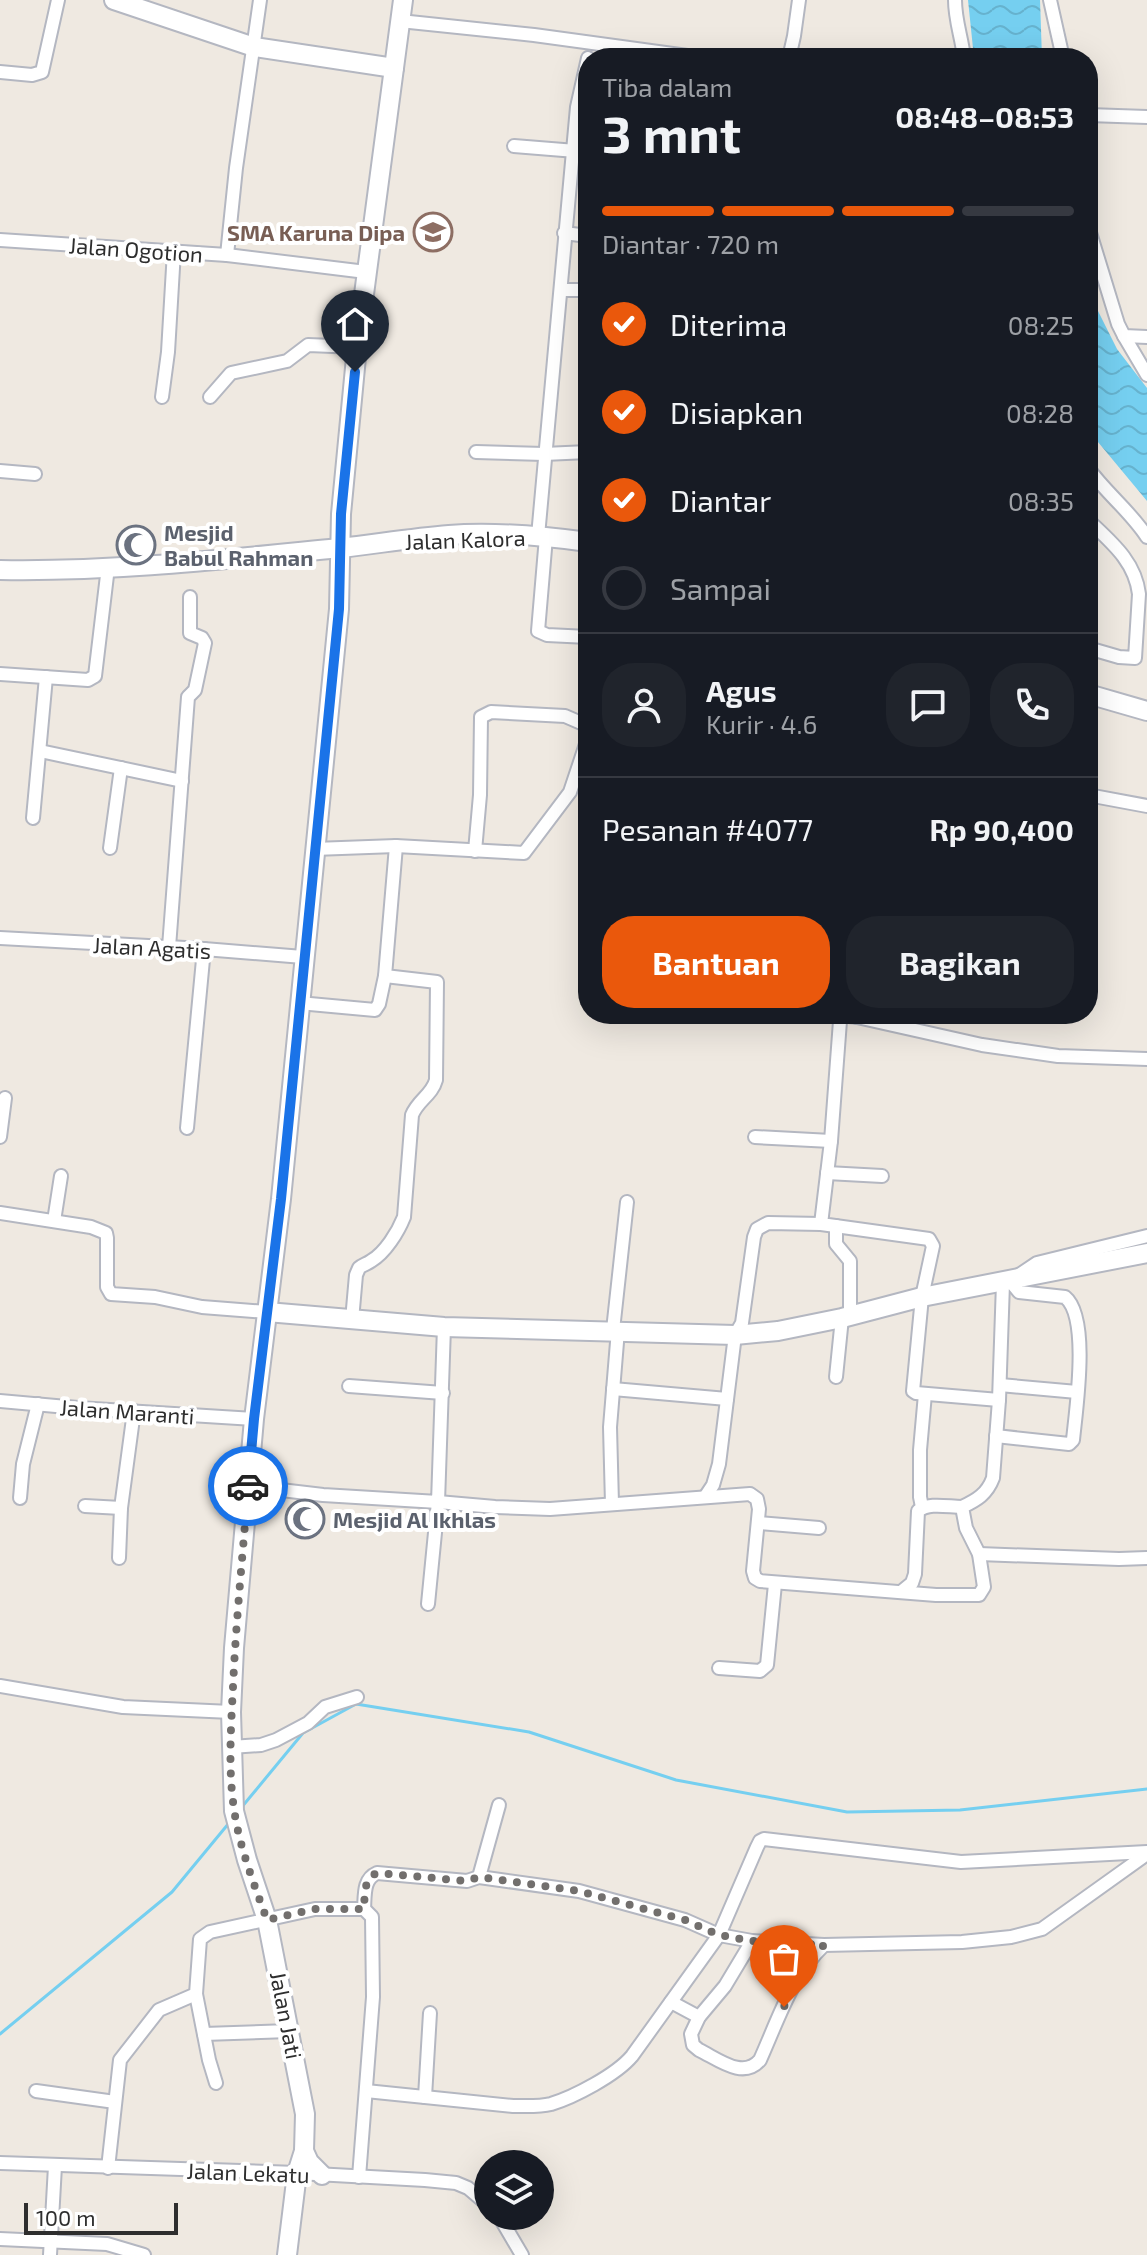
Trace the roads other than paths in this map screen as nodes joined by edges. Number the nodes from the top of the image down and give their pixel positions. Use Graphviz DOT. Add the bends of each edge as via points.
graph roads {
  1 [pos="58,0"];
  2 [pos="114,0"];
  3 [pos="260,0"];
  4 [pos="403,0"];
  5 [pos="799,0"];
  6 [pos="955,0"];
  7 [pos="1050,0"];
  8 [pos="400,21"];
  9 [pos="591,43"];
  10 [pos="254,47"];
  11 [pos="590,48"];
  12 [pos="628,48"];
  13 [pos="791,48"];
  14 [pos="963,48"];
  15 [pos="1061,48"];
  16 [pos="394,68"];
  17 [pos="0,72"];
  18 [pos="578,103"];
  19 [pos="1098,115"];
  20 [pos="1147,117"];
  21 [pos="514,146"];
  22 [pos="574,151"];
  23 [pos="578,151"];
  24 [pos="564,233"];
  25 [pos="578,235"];
  26 [pos="0,240"];
  27 [pos="174,251"];
  28 [pos="227,255"];
  29 [pos="1098,257"];
  30 [pos="366,272"];
  31 [pos="561,290"];
  32 [pos="578,290"];
  33 [pos="1124,336"];
  34 [pos="1147,337"];
  35 [pos="357,347"];
  36 [pos="1147,375"];
  37 [pos="162,397"];
  38 [pos="210,397"];
  39 [pos="476,452"];
  40 [pos="578,452"];
  41 [pos="544,454"];
  42 [pos="0,471"];
  43 [pos="35,474"];
  44 [pos="1098,482"];
  45 [pos="1098,529"];
  46 [pos="542,536"];
  47 [pos="1147,537"];
  48 [pos="578,541"];
  49 [pos="342,548"];
  50 [pos="108,567"];
  51 [pos="0,570"];
  52 [pos="190,597"];
  53 [pos="578,637"];
  54 [pos="1098,651"];
  55 [pos="0,674"];
  56 [pos="46,677"];
  57 [pos="1098,697"];
  58 [pos="1147,711"];
  59 [pos="578,720"];
  60 [pos="40,751"];
  61 [pos="121,768"];
  62 [pos="578,768"];
  63 [pos="182,781"];
  64 [pos="1098,797"];
  65 [pos="1147,806"];
  66 [pos="33,818"];
  67 [pos="396,846"];
  68 [pos="110,848"];
  69 [pos="314,849"];
  70 [pos="475,851"];
  71 [pos="0,938"];
  72 [pos="169,947"];
  73 [pos="204,949"];
  74 [pos="303,957"];
  75 [pos="385,976"];
  76 [pos="299,1003"];
  77 [pos="840,1024"];
  78 [pos="896,1024"];
  79 [pos="1147,1059"];
  80 [pos="5,1098"];
  81 [pos="187,1128"];
  82 [pos="0,1137"];
  83 [pos="755,1137"];
  84 [pos="831,1141"];
  85 [pos="827,1173"];
  86 [pos="61,1176"];
  87 [pos="882,1176"];
  88 [pos="627,1202"];
  89 [pos="0,1213"];
  90 [pos="54,1221"];
  91 [pos="821,1224"];
  92 [pos="836,1226"];
  93 [pos="1147,1236"];
  94 [pos="1147,1253"];
  95 [pos="1006,1282"];
  96 [pos="922,1297"];
  97 [pos="267,1312"];
  98 [pos="846,1317"];
  99 [pos="352,1320"];
  100 [pos="444,1327"];
  101 [pos="616,1330"];
  102 [pos="735,1335"];
  103 [pos="836,1377"];
  104 [pos="1000,1385"];
  105 [pos="349,1386"];
  106 [pos="613,1389"];
  107 [pos="1077,1392"];
  108 [pos="443,1393"];
  109 [pos="925,1394"];
  110 [pos="727,1399"];
  111 [pos="999,1400"];
  112 [pos="0,1401"];
  113 [pos="38,1404"];
  114 [pos="134,1411"];
  115 [pos="254,1419"];
  116 [pos="996,1436"];
  117 [pos="248,1486"];
  118 [pos="705,1497"];
  119 [pos="20,1498"];
  120 [pos="438,1502"];
  121 [pos="612,1504"];
  122 [pos="85,1506"];
  123 [pos="922,1507"];
  124 [pos="962,1507"];
  125 [pos="121,1508"];
  126 [pos="758,1523"];
  127 [pos="819,1528"];
  128 [pos="979,1554"];
  129 [pos="119,1558"];
  130 [pos="1147,1558"];
  131 [pos="775,1584"];
  132 [pos="901,1592"];
  133 [pos="428,1604"];
  134 [pos="719,1668"];
  135 [pos="0,1686"];
  136 [pos="357,1697"];
  137 [pos="231,1712"];
  138 [pos="231,1747"];
  139 [pos="499,1805"];
  140 [pos="1147,1853"];
  141 [pos="479,1877"];
  142 [pos="364,1909"];
  143 [pos="267,1920"];
  144 [pos="719,1935"];
  145 [pos="752,1941"];
  146 [pos="824,1945"];
  147 [pos="196,1994"];
  148 [pos="671,2002"];
  149 [pos="430,2013"];
  150 [pos="699,2017"];
  151 [pos="289,2031"];
  152 [pos="204,2034"];
  153 [pos="216,2083"];
  154 [pos="36,2091"];
  155 [pos="366,2091"];
  156 [pos="425,2097"];
  157 [pos="115,2102"];
  158 [pos="304,2151"];
  159 [pos="0,2163"];
  160 [pos="55,2166"];
  161 [pos="108,2168"];
  162 [pos="297,2173"];
  163 [pos="322,2175"];
  164 [pos="359,2177"];
  165 [pos="474,2193"];
  166 [pos="507,2230"];
  167 [pos="0,2239"];
  168 [pos="49,2241"];
  169 [pos="113,2250"];
  170 [pos="50,2255"];
  171 [pos="144,2255"];
  172 [pos="287,2255"];
  173 [pos="522,2255"];
  1 -- 17 [label="street" via="42,72"];
  2 -- 10 [label="street"];
  3 -- 10 [label="street"];
  4 -- 8 [label="street"];
  5 -- 13 [label="street"];
  6 -- 14 [label="street"];
  7 -- 15 [label="street"];
  8 -- 9 [label="street"];
  8 -- 16 [label="street"];
  9 -- 11 [label="street"];
  9 -- 12 [label="street"];
  10 -- 16 [label="street"];
  10 -- 28 [label="street"];
  16 -- 30 [label="street"];
  18 -- 22 [label="street"];
  19 -- 20 [label="street"];
  21 -- 22 [label="street"];
  22 -- 23 [label="street"];
  22 -- 24 [label="street"];
  24 -- 25 [label="street"];
  24 -- 31 [label="street"];
  26 -- 27 [label="street, Jalan Ogotion"];
  27 -- 28 [label="street, Jalan Ogotion"];
  27 -- 37 [label="street"];
  28 -- 30 [label="street, Jalan Ogotion"];
  29 -- 33 [label="street"];
  30 -- 35 [label="street"];
  31 -- 32 [label="street"];
  31 -- 41 [label="street"];
  33 -- 34 [label="street"];
  33 -- 36 [label="street"];
  35 -- 38 [label="street" via="308,345 287,361 231,373"];
  35 -- 49 [label="street"];
  39 -- 41 [label="street"];
  40 -- 41 [label="street"];
  41 -- 46 [label="street"];
  42 -- 43 [label="street"];
  44 -- 47 [label="street"];
  45 -- 54 [label="street" via="1128,562 1139,594 1135,658"];
  46 -- 48 [label="street, Jalan Kalora"];
  46 -- 49 [label="street, Jalan Kalora" via="451,535"];
  46 -- 53 [label="street" via="538,631"];
  49 -- 50 [label="street, Jalan Kalora"];
  49 -- 69 [label="street"];
  50 -- 51 [label="street, Jalan Kalora"];
  50 -- 56 [label="street" via="96,674 88,680"];
  52 -- 63 [label="street" via="190,633 205,643 195,690 188,695"];
  55 -- 56 [label="street"];
  56 -- 60 [label="street"];
  57 -- 58 [label="street"];
  59 -- 70 [label="street" via="491,712 481,717"];
  60 -- 61 [label="street"];
  60 -- 66 [label="street"];
  61 -- 63 [label="street"];
  61 -- 68 [label="street"];
  62 -- 70 [label="street" via="570,792 524,853"];
  63 -- 72 [label="street"];
  64 -- 65 [label="street"];
  67 -- 69 [label="street"];
  67 -- 70 [label="street"];
  67 -- 75 [label="street"];
  69 -- 74 [label="street"];
  71 -- 72 [label="street, Jalan Agatis"];
  72 -- 73 [label="street, Jalan Agatis"];
  73 -- 74 [label="street, Jalan Agatis"];
  73 -- 81 [label="street"];
  74 -- 76 [label="street"];
  75 -- 76 [label="street" via="375,1010"];
  75 -- 99 [label="street" via="437,982 436,1080 412,1115 404,1217 386,1247 359,1268"];
  76 -- 97 [label="street"];
  77 -- 84 [label="street"];
  78 -- 79 [label="street" via="1058,1056"];
  80 -- 82 [label="street"];
  83 -- 84 [label="street"];
  84 -- 85 [label="street"];
  85 -- 87 [label="street"];
  85 -- 91 [label="street"];
  86 -- 90 [label="street"];
  88 -- 101 [label="street"];
  89 -- 90 [label="street"];
  90 -- 97 [label="street" via="106,1233 111,1294"];
  91 -- 92 [label="street"];
  91 -- 102 [label="street" via="768,1223 757,1229 742,1323"];
  92 -- 96 [label="street" via="929,1239 933,1246"];
  92 -- 98 [label="street" via="836,1244 850,1261"];
  93 -- 95 [label="street" via="1037,1263"];
  94 -- 95 [label="street"];
  95 -- 96 [label="street"];
  95 -- 104 [label="street"];
  95 -- 107 [label="street" via="1019,1292 1069,1300 1078,1323"];
  96 -- 98 [label="street"];
  96 -- 109 [label="street" via="913,1388"];
  97 -- 99 [label="street"];
  97 -- 115 [label="street"];
  98 -- 102 [label="street"];
  98 -- 103 [label="street"];
  99 -- 100 [label="street"];
  100 -- 101 [label="street"];
  100 -- 108 [label="street"];
  101 -- 102 [label="street"];
  101 -- 106 [label="street"];
  102 -- 110 [label="street"];
  104 -- 107 [label="street"];
  104 -- 111 [label="street"];
  105 -- 108 [label="street"];
  106 -- 110 [label="street"];
  106 -- 121 [label="street"];
  107 -- 116 [label="street" via="1069,1444"];
  108 -- 120 [label="street"];
  109 -- 111 [label="street"];
  109 -- 123 [label="street"];
  110 -- 118 [label="street" via="719,1464"];
  111 -- 116 [label="street"];
  112 -- 113 [label="street, Jalan Maranti"];
  113 -- 114 [label="street, Jalan Maranti"];
  113 -- 119 [label="street"];
  114 -- 115 [label="street, Jalan Maranti"];
  114 -- 125 [label="street"];
  115 -- 117 [label="street"];
  116 -- 124 [label="street" via="989,1489"];
  117 -- 120 [label="street"];
  117 -- 137 [label="street"];
  118 -- 121 [label="street"];
  118 -- 126 [label="street" via="750,1494 757,1499"];
  120 -- 121 [label="street" via="550,1509"];
  120 -- 133 [label="street"];
  122 -- 125 [label="street"];
  123 -- 124 [label="street"];
  123 -- 132 [label="street" via="917,1516 915,1574"];
  124 -- 128 [label="street"];
  125 -- 129 [label="street"];
  126 -- 127 [label="street"];
  126 -- 131 [label="street" via="754,1576"];
  128 -- 130 [label="street"];
  128 -- 132 [label="street" via="984,1587 979,1595"];
  131 -- 132 [label="street"];
  131 -- 134 [label="street" via="767,1665 760,1671"];
  135 -- 137 [label="street" via="123,1707"];
  136 -- 138 [label="street" via="325,1707 276,1740"];
  137 -- 138 [label="street"];
  138 -- 143 [label="street, Jalan Jati" via="234,1811"];
  139 -- 141 [label="street"];
  140 -- 144 [label="street" via="961,1862 764,1839"];
  140 -- 146 [label="street" via="1042,1929 962,1942"];
  141 -- 142 [label="street" via="467,1881 377,1873 367,1881"];
  141 -- 144 [label="street" via="579,1891 685,1920"];
  142 -- 143 [label="street" via="315,1909"];
  142 -- 155 [label="street" via="372,1917 373,1997"];
  143 -- 147 [label="street" via="210,1932 200,1939"];
  143 -- 151 [label="street, Jalan Jati"];
  144 -- 145 [label="street"];
  144 -- 148 [label="street"];
  145 -- 146 [label="street"];
  145 -- 150 [label="street"];
  146 -- 150 [label="street" via="795,1981 754,2067 738,2069 693,2045 691,2034"];
  147 -- 152 [label="street"];
  147 -- 157 [label="street" via="159,2010 120,2060"];
  148 -- 150 [label="street"];
  148 -- 156 [label="street" via="626,2064 548,2105"];
  149 -- 156 [label="street"];
  151 -- 152 [label="street"];
  151 -- 158 [label="street, Jalan Jati" via="305,2114"];
  152 -- 153 [label="street"];
  154 -- 157 [label="street"];
  155 -- 156 [label="street"];
  155 -- 164 [label="street"];
  157 -- 161 [label="street"];
  158 -- 162 [label="street, Jalan Jati"];
  158 -- 163 [label="street"];
  159 -- 160 [label="street, Jalan Lekatu"];
  160 -- 161 [label="street, Jalan Lekatu"];
  160 -- 168 [label="street"];
  161 -- 162 [label="street, Jalan Lekatu"];
  162 -- 163 [label="street, Jalan Lekatu"];
  162 -- 172 [label="street, Jalan Jati"];
  163 -- 164 [label="street, Jalan Lekatu"];
  164 -- 165 [label="street, Jalan Lekatu" via="456,2183"];
  166 -- 173 [label="street"];
  167 -- 168 [label="street"];
  168 -- 169 [label="street"];
  168 -- 170 [label="street"];
  169 -- 171 [label="street"];
}
